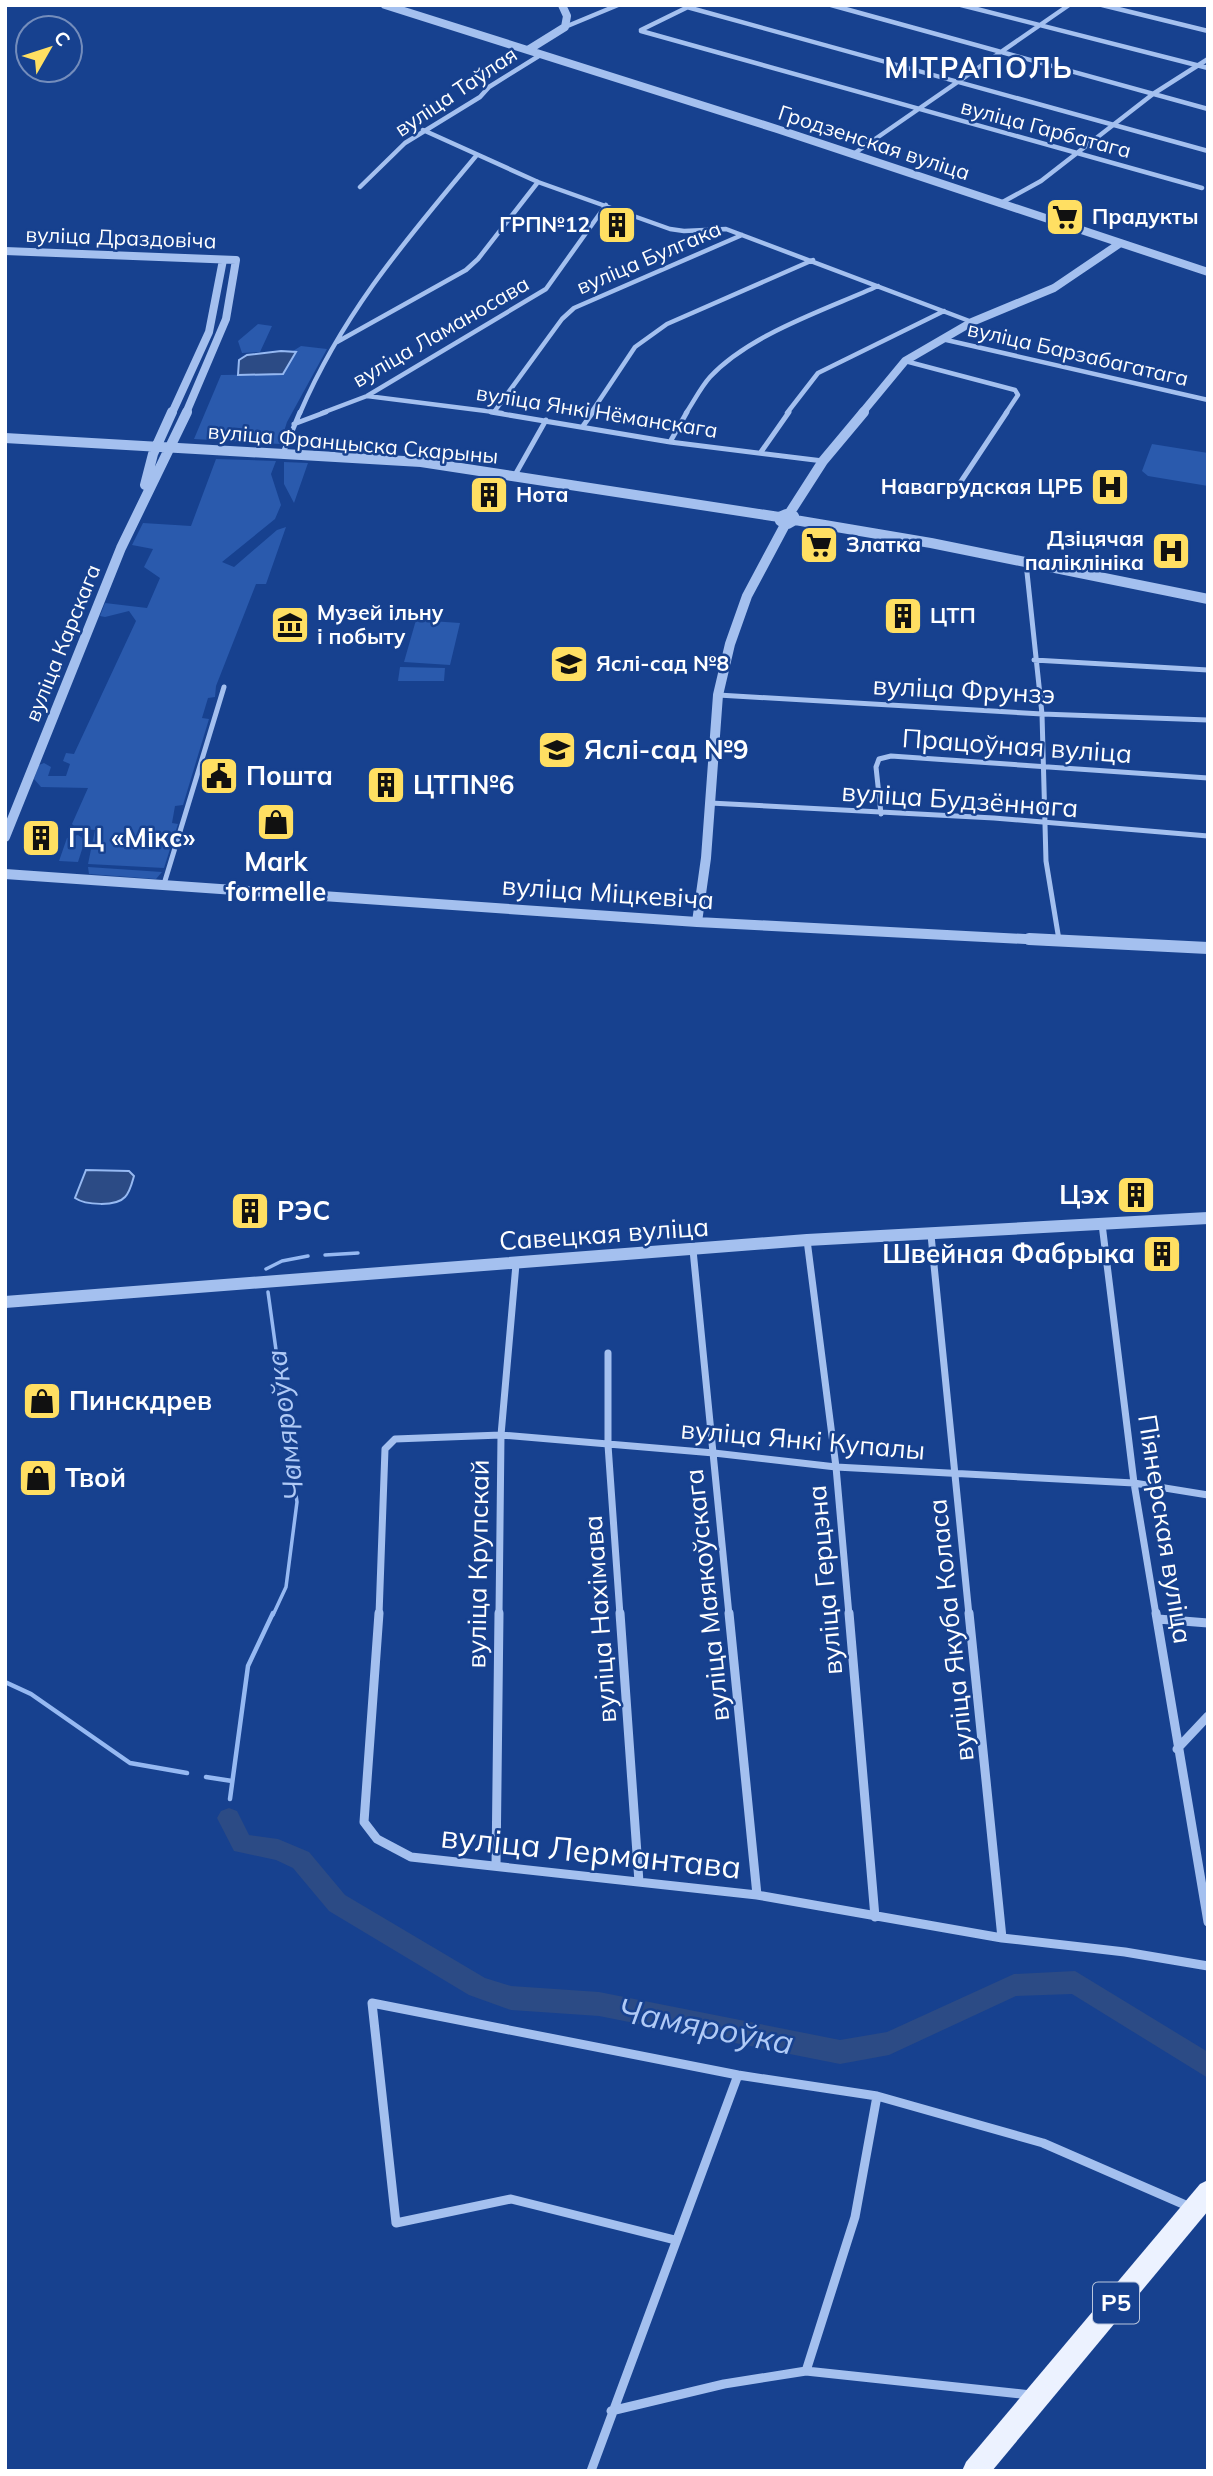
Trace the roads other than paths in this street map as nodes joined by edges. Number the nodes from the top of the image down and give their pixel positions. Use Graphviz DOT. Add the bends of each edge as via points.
graph roads {
  1 [pos="385,5"];
  2 [pos="562,5"];
  3 [pos="618,5"];
  4 [pos="831,5"];
  5 [pos="961,5"];
  6 [pos="1069,5"];
  7 [pos="1102,5"];
  8 [pos="689,6"];
  9 [pos="1040,26"];
  10 [pos="565,27"];
  11 [pos="1208,31"];
  12 [pos="528,50"];
  13 [pos="1001,52"];
  14 [pos="542,54"];
  15 [pos="1208,59"];
  16 [pos="1199,65"];
  17 [pos="1208,68"];
  18 [pos="958,83"];
  19 [pos="1153,94"];
  20 [pos="1208,108"];
  21 [pos="918,110"];
  22 [pos="1112,126"];
  23 [pos="423,130"];
  24 [pos="1208,151"];
  25 [pos="1074,154"];
  26 [pos="852,155"];
  27 [pos="476,156"];
  28 [pos="538,182"];
  29 [pos="360,187"];
  30 [pos="1202,188"];
  31 [pos="999,204"];
  32 [pos="606,205"];
  33 [pos="742,235"];
  34 [pos="1119,243"];
  35 [pos="5,251"];
  36 [pos="223,260"];
  37 [pos="236,260"];
  38 [pos="813,260"];
  39 [pos="1208,272"];
  40 [pos="878,286"];
  41 [pos="944,311"];
  42 [pos="972,322"];
  43 [pos="941,338"];
  44 [pos="336,342"];
  45 [pos="905,361"];
  46 [pos="367,396"];
  47 [pos="1208,400"];
  48 [pos="494,412"];
  49 [pos="546,420"];
  50 [pos="294,424"];
  51 [pos="583,426"];
  52 [pos="5,438"];
  53 [pos="670,442"];
  54 [pos="156,446"];
  55 [pos="171,447"];
  56 [pos="761,452"];
  57 [pos="283,453"];
  58 [pos="823,461"];
  59 [pos="515,475"];
  60 [pos="954,492"];
  61 [pos="141,502"];
  62 [pos="787,519"];
  63 [pos="1026,563"];
  64 [pos="1208,599"];
  65 [pos="1034,660"];
  66 [pos="1208,670"];
  67 [pos="224,687"];
  68 [pos="718,695"];
  69 [pos="1042,714"];
  70 [pos="1208,720"];
  71 [pos="1045,766"];
  72 [pos="1208,778"];
  73 [pos="710,803"];
  74 [pos="881,814"];
  75 [pos="1047,824"];
  76 [pos="1208,835"];
  77 [pos="5,837"];
  78 [pos="5,874"];
  79 [pos="164,884"];
  80 [pos="697,922"];
  81 [pos="1059,940"];
  82 [pos="1208,948"];
  83 [pos="1208,1218"];
  84 [pos="1102,1224"];
  85 [pos="931,1235"];
  86 [pos="807,1240"];
  87 [pos="693,1250"];
  88 [pos="516,1264"];
  89 [pos="5,1302"];
  90 [pos="608,1353"];
  91 [pos="501,1435"];
  92 [pos="395,1439"];
  93 [pos="608,1445"];
  94 [pos="714,1453"];
  95 [pos="836,1467"];
  96 [pos="956,1473"];
  97 [pos="1134,1483"];
  98 [pos="1208,1494"];
  99 [pos="1158,1619"];
  100 [pos="1208,1623"];
  101 [pos="1208,1716"];
  102 [pos="1177,1749"];
  103 [pos="496,1866"];
  104 [pos="639,1882"];
  105 [pos="758,1895"];
  106 [pos="1206,1909"];
  107 [pos="875,1917"];
  108 [pos="1208,1922"];
  109 [pos="1002,1938"];
  110 [pos="1208,1966"];
  111 [pos="738,2075"];
  112 [pos="877,2096"];
  113 [pos="1200,2200"];
  114 [pos="675,2240"];
  115 [pos="806,2371"];
  116 [pos="1038,2396"];
  117 [pos="611,2411"];
  118 [pos="591,2471"];
  119 [pos="975,2471"];
  1 -- 12 [label="street, Гродзенская вуліца"];
  2 -- 10 [label="street"];
  3 -- 10 [label="street"];
  4 -- 13 [label="street"];
  5 -- 9 [label="street"];
  6 -- 9 [label="street"];
  7 -- 11 [label="street"];
  8 -- 18 [label="street"];
  8 -- 21 [label="street, вуліца Гарбатага" via="641,31"];
  9 -- 13 [label="street"];
  9 -- 16 [label="street"];
  10 -- 12 [label="street"];
  12 -- 14 [label="street, Гродзенская вуліца"];
  13 -- 18 [label="street"];
  13 -- 19 [label="street"];
  14 -- 23 [label="street, вуліца Таўлая"];
  14 -- 26 [label="street, Гродзенская вуліца"];
  15 -- 16 [label="street"];
  16 -- 17 [label="street"];
  16 -- 19 [label="street"];
  18 -- 21 [label="street"];
  18 -- 22 [label="street"];
  19 -- 20 [label="street"];
  19 -- 22 [label="street"];
  21 -- 25 [label="street, вуліца Гарбатага"];
  21 -- 26 [label="street"];
  22 -- 24 [label="street"];
  22 -- 25 [label="street"];
  23 -- 27 [label="street"];
  23 -- 29 [label="street, вуліца Таўлая"];
  25 -- 30 [label="street, вуліца Гарбатага"];
  25 -- 31 [label="street" via="1041,181"];
  26 -- 31 [label="street, Гродзенская вуліца"];
  27 -- 28 [label="street"];
  27 -- 44 [label="street" via="377,276"];
  28 -- 32 [label="street"];
  28 -- 44 [label="street" via="466,270"];
  31 -- 34 [label="street, Гродзенская вуліца"];
  32 -- 33 [label="street" via="685,234 710,228"];
  32 -- 46 [label="street, вуліца Ламаносава" via="546,289"];
  33 -- 38 [label="street"];
  33 -- 48 [label="street, вуліца Булгака" via="574,307"];
  34 -- 39 [label="street, Гродзенская вуліца"];
  34 -- 42 [label="street" via="1054,288"];
  35 -- 36 [label="street, вуліца Драздовіча"];
  36 -- 37 [label="street, вуліца Драздовіча"];
  36 -- 54 [label="street, вуліца Карскага" via="209,332"];
  37 -- 55 [label="street, вуліца Карскага" via="226,319"];
  38 -- 40 [label="street"];
  38 -- 51 [label="street" via="646,337"];
  40 -- 41 [label="street"];
  40 -- 53 [label="street" via="778,332 709,376"];
  41 -- 42 [label="street"];
  41 -- 56 [label="street" via="818,373"];
  42 -- 43 [label="street"];
  43 -- 45 [label="street"];
  43 -- 47 [label="street, вуліца Барзабагатага"];
  44 -- 50 [label="street"];
  45 -- 58 [label="street"];
  45 -- 60 [label="street" via="1015,390 1018,396"];
  46 -- 48 [label="street, вуліца Янкі Нёманскага"];
  46 -- 50 [label="street, вуліца Ламаносава"];
  48 -- 49 [label="street, вуліца Янкі Нёманскага"];
  49 -- 51 [label="street, вуліца Янкі Нёманскага"];
  49 -- 59 [label="street"];
  50 -- 57 [label="street"];
  51 -- 53 [label="street, вуліца Янкі Нёманскага"];
  52 -- 54 [label="street, вуліца Францыска Скарыны"];
  53 -- 56 [label="street, вуліца Янкі Нёманскага"];
  54 -- 55 [label="street, вуліца Францыска Скарыны"];
  54 -- 61 [label="street, вуліца Карскага"];
  55 -- 57 [label="street, вуліца Францыска Скарыны"];
  55 -- 61 [label="street, вуліца Карскага"];
  56 -- 58 [label="street, вуліца Янкі Нёманскага"];
  57 -- 59 [label="street, вуліца Францыска Скарыны" via="421,462"];
  58 -- 62 [label="street"];
  59 -- 62 [label="street, вуліца Францыска Скарыны"];
  61 -- 77 [label="street, вуліца Карскага"];
  62 -- 63 [label="street, вуліца Францыска Скарыны"];
  62 -- 68 [label="street" via="747,596"];
  63 -- 64 [label="street, вуліца Францыска Скарыны"];
  63 -- 65 [label="street"];
  65 -- 66 [label="street"];
  65 -- 69 [label="street"];
  67 -- 79 [label="street"];
  68 -- 69 [label="street, вуліца Фрунзэ"];
  68 -- 73 [label="street"];
  69 -- 70 [label="street, вуліца Фрунзэ"];
  69 -- 71 [label="street"];
  71 -- 72 [label="street, Працоўная вуліца"];
  71 -- 74 [label="street, Працоўная вуліца" via="879,759"];
  71 -- 75 [label="street"];
  73 -- 74 [label="street, вуліца Будзённага"];
  73 -- 80 [label="street"];
  74 -- 75 [label="street, вуліца Будзённага"];
  75 -- 76 [label="street, вуліца Будзённага"];
  75 -- 81 [label="street" via="1046,861"];
  78 -- 79 [label="street, вуліца Міцкевіча"];
  79 -- 80 [label="street, вуліца Міцкевіча"];
  80 -- 81 [label="street, вуліца Міцкевіча"];
  81 -- 82 [label="street, вуліца Міцкевіча"];
  83 -- 84 [label="street, Савецкая вуліца"];
  84 -- 85 [label="street, Савецкая вуліца"];
  84 -- 97 [label="street, Піянерская вуліца"];
  85 -- 86 [label="street, Савецкая вуліца"];
  85 -- 96 [label="street, вуліца Якуба Коласа"];
  86 -- 87 [label="street, Савецкая вуліца"];
  86 -- 95 [label="street, вуліца Герцэна"];
  87 -- 88 [label="street, Савецкая вуліца"];
  87 -- 94 [label="street, вуліца Маякоўскага"];
  88 -- 89 [label="street, Савецкая вуліца"];
  88 -- 91 [label="street, вуліца Крупскай"];
  90 -- 93 [label="street, вуліца Нахімава"];
  91 -- 92 [label="street, вуліца Янкі Купалы"];
  91 -- 93 [label="street, вуліца Янкі Купалы"];
  91 -- 103 [label="street, вуліца Крупскай"];
  92 -- 103 [label="street, вуліца Лермантава" via="385,1449 378,1645 364,1822 377,1839 411,1857"];
  93 -- 94 [label="street, вуліца Янкі Купалы"];
  93 -- 104 [label="street, вуліца Нахімава"];
  94 -- 95 [label="street, вуліца Янкі Купалы"];
  94 -- 105 [label="street, вуліца Маякоўскага"];
  95 -- 96 [label="street, вуліца Янкі Купалы"];
  95 -- 107 [label="street, вуліца Герцэна"];
  96 -- 97 [label="street, вуліца Янкі Купалы"];
  96 -- 109 [label="street, вуліца Якуба Коласа"];
  97 -- 98 [label="street, вуліца Янкі Купалы"];
  97 -- 99 [label="street, Піянерская вуліца"];
  99 -- 100 [label="street"];
  99 -- 102 [label="street, Піянерская вуліца"];
  101 -- 102 [label="street"];
  102 -- 106 [label="street, Піянерская вуліца"];
  103 -- 104 [label="street, вуліца Лермантава"];
  104 -- 105 [label="street, вуліца Лермантава"];
  105 -- 107 [label="street, вуліца Лермантава"];
  106 -- 108 [label="street, Піянерская вуліца"];
  107 -- 109 [label="street, вуліца Лермантава"];
  109 -- 110 [label="street, вуліца Лермантава"];
  111 -- 112 [label="street"];
  111 -- 114 [label="street"];
  111 -- 114 [label="street" via="372,2003 396,2223 511,2199"];
  112 -- 113 [label="street" via="1043,2143"];
  112 -- 115 [label="street" via="855,2217"];
  113 -- 116 [label="main road, Р5"];
  114 -- 117 [label="street"];
  115 -- 116 [label="street"];
  115 -- 117 [label="street" via="724,2384"];
  116 -- 119 [label="main road, Р5"];
  117 -- 118 [label="street"];
}
